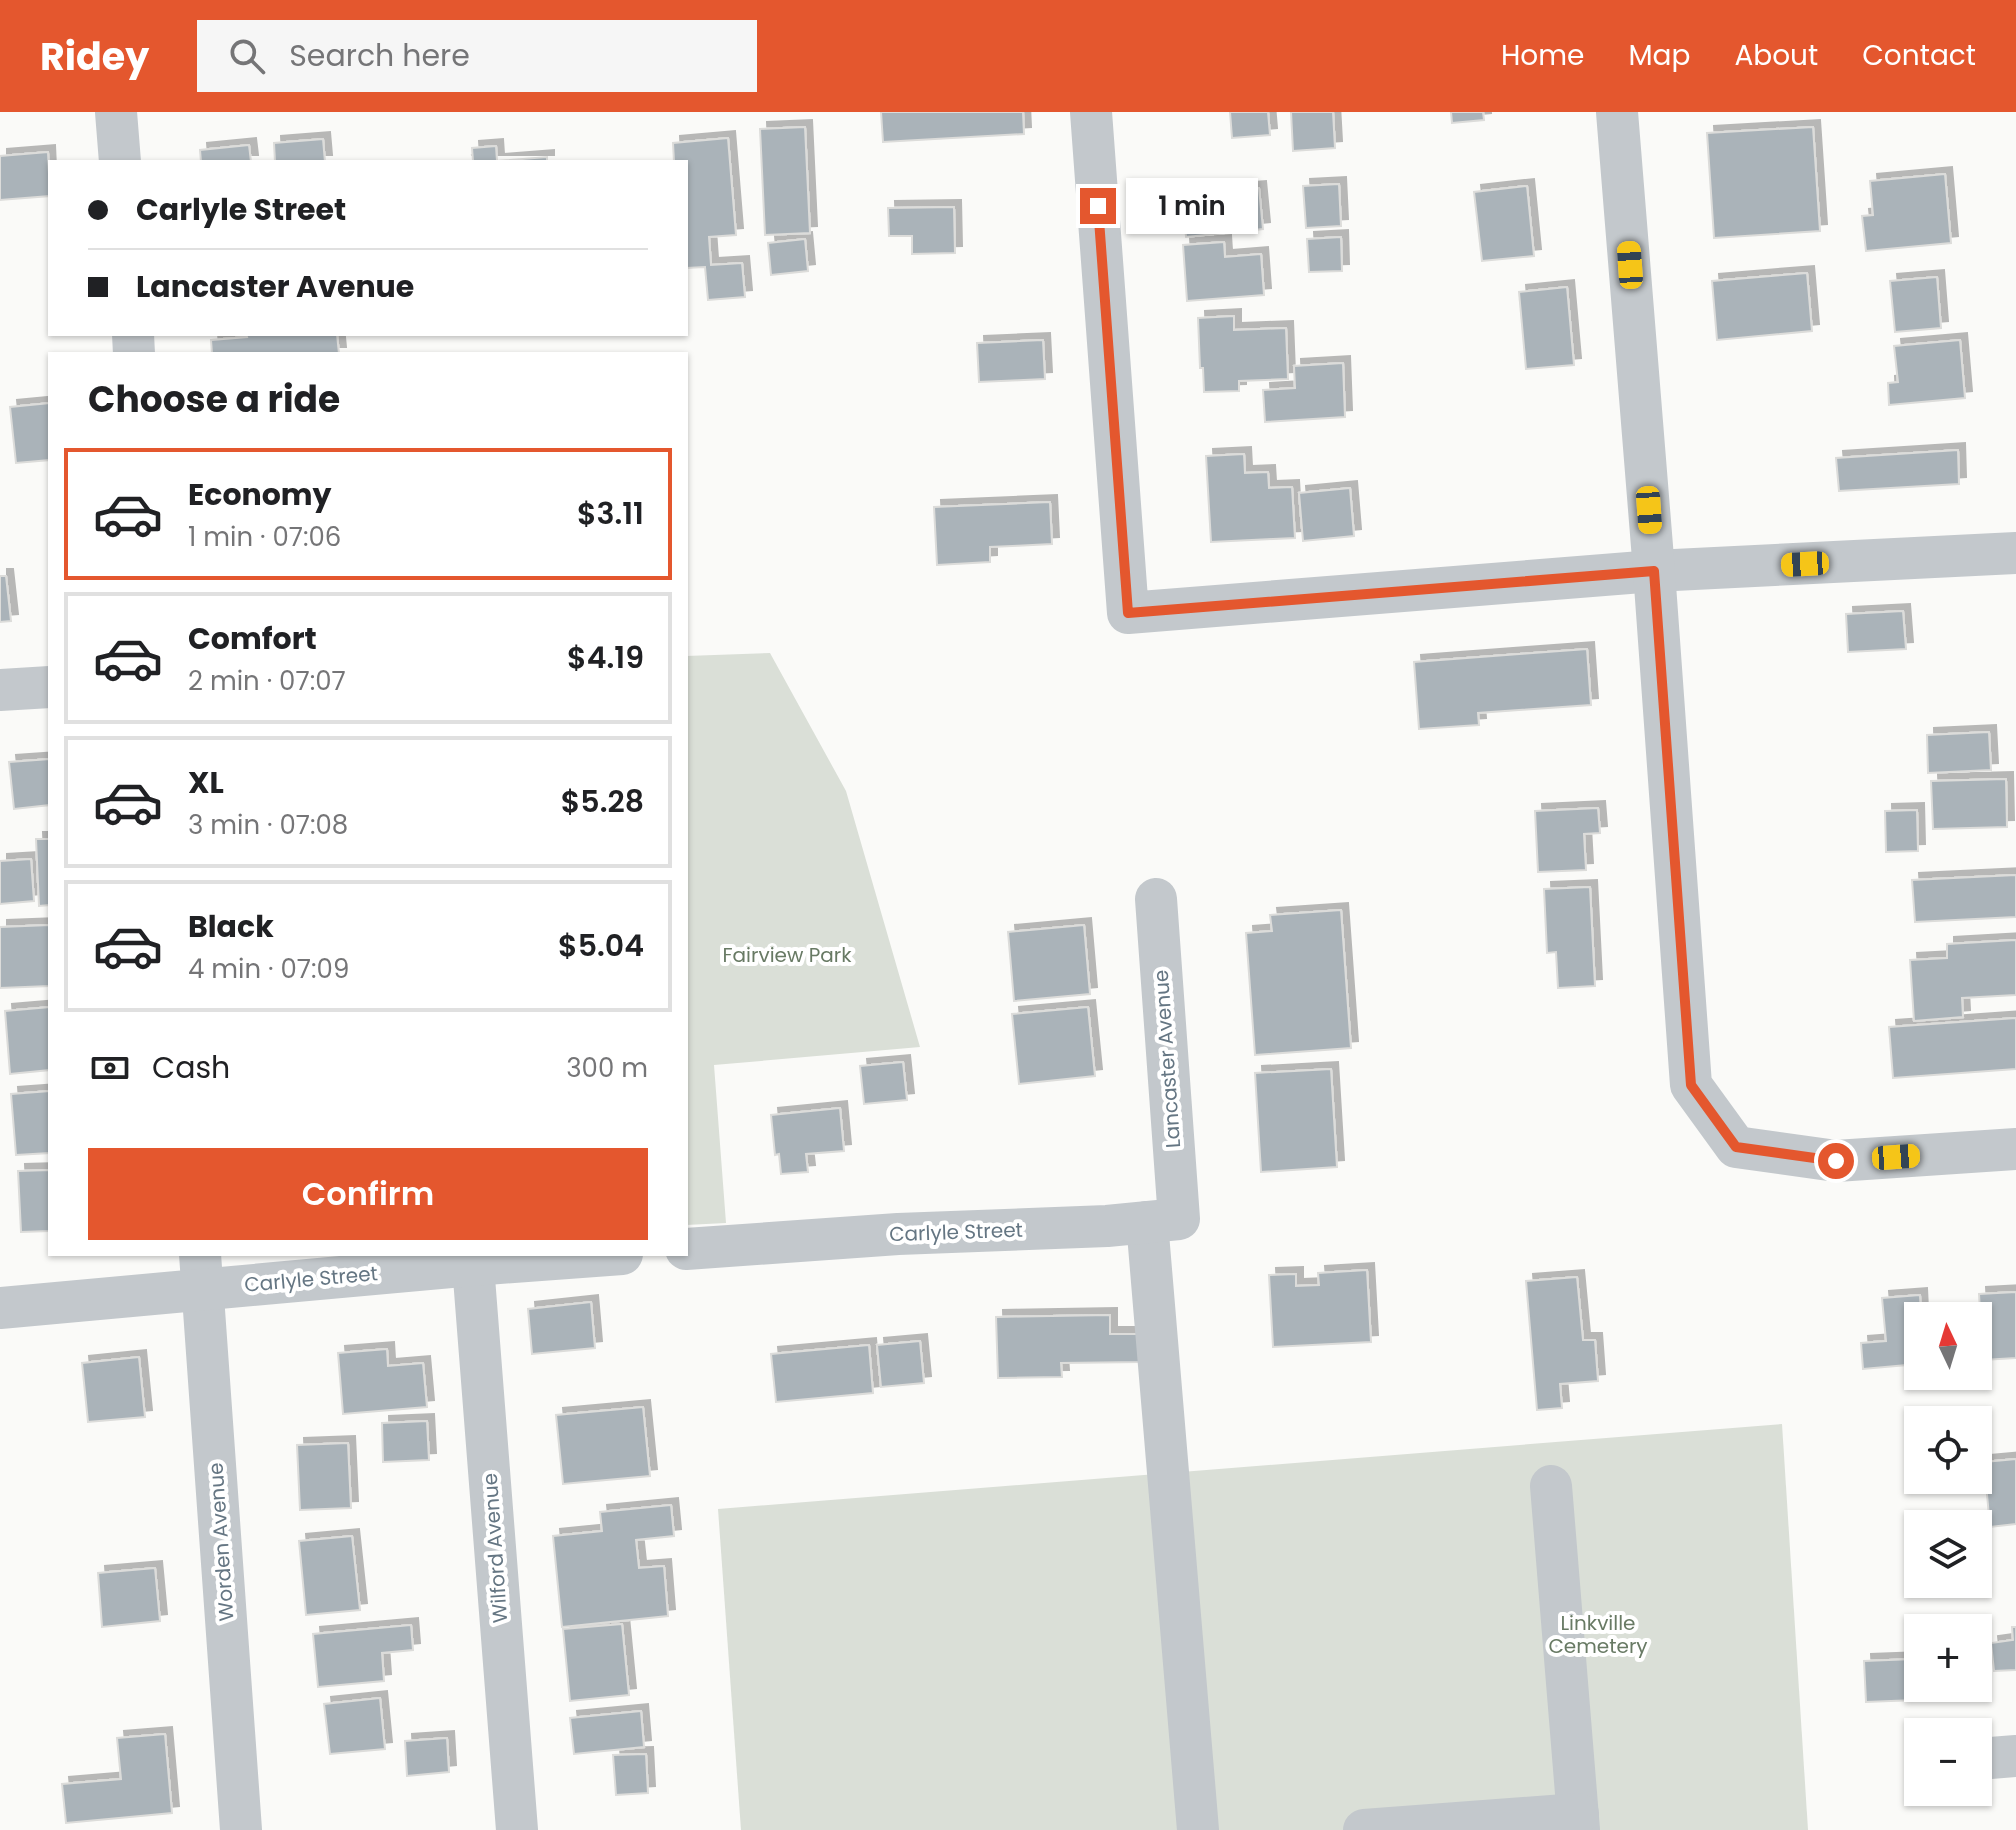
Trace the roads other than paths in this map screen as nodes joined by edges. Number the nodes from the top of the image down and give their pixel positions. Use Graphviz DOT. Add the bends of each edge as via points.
graph roads {
  1 [pos="116,112"];
  2 [pos="1091,112"];
  3 [pos="1617,112"];
  4 [pos="120,160"];
  5 [pos="2016,553"];
  6 [pos="1654,571"];
  7 [pos="48,687"];
  8 [pos="0,690"];
  9 [pos="1156,899"];
  10 [pos="2016,1149"];
  11 [pos="1163,1221"];
  12 [pos="688,1249"];
  13 [pos="595,1256"];
  14 [pos="473,1265"];
  15 [pos="201,1271"];
  16 [pos="0,1308"];
  17 [pos="1551,1486"];
  18 [pos="2016,1756"];
  19 [pos="1992,1758"];
  20 [pos="1578,1822"];
  21 [pos="241,1830"];
  22 [pos="517,1830"];
  23 [pos="1198,1830"];
  24 [pos="1364,1830"];
  1 -- 4 [label="street"];
  2 -- 6 [label="street" via="1128,613"];
  3 -- 6 [label="street"];
  5 -- 6 [label="street"];
  6 -- 10 [label="street" via="1691,1085 1736,1147 1836,1161"];
  7 -- 8 [label="street"];
  9 -- 11 [label="street, Lancaster Avenue"];
  11 -- 12 [label="street, Carlyle Street"];
  11 -- 23 [label="street, Lancaster Avenue"];
  13 -- 14 [label="street, Carlyle Street"];
  14 -- 15 [label="street, Carlyle Street"];
  14 -- 22 [label="street, Wilford Avenue"];
  15 -- 16 [label="street, Carlyle Street"];
  15 -- 21 [label="street, Worden Avenue"];
  17 -- 20 [label="street"];
  18 -- 19 [label="street"];
  20 -- 24 [label="street"];
}
